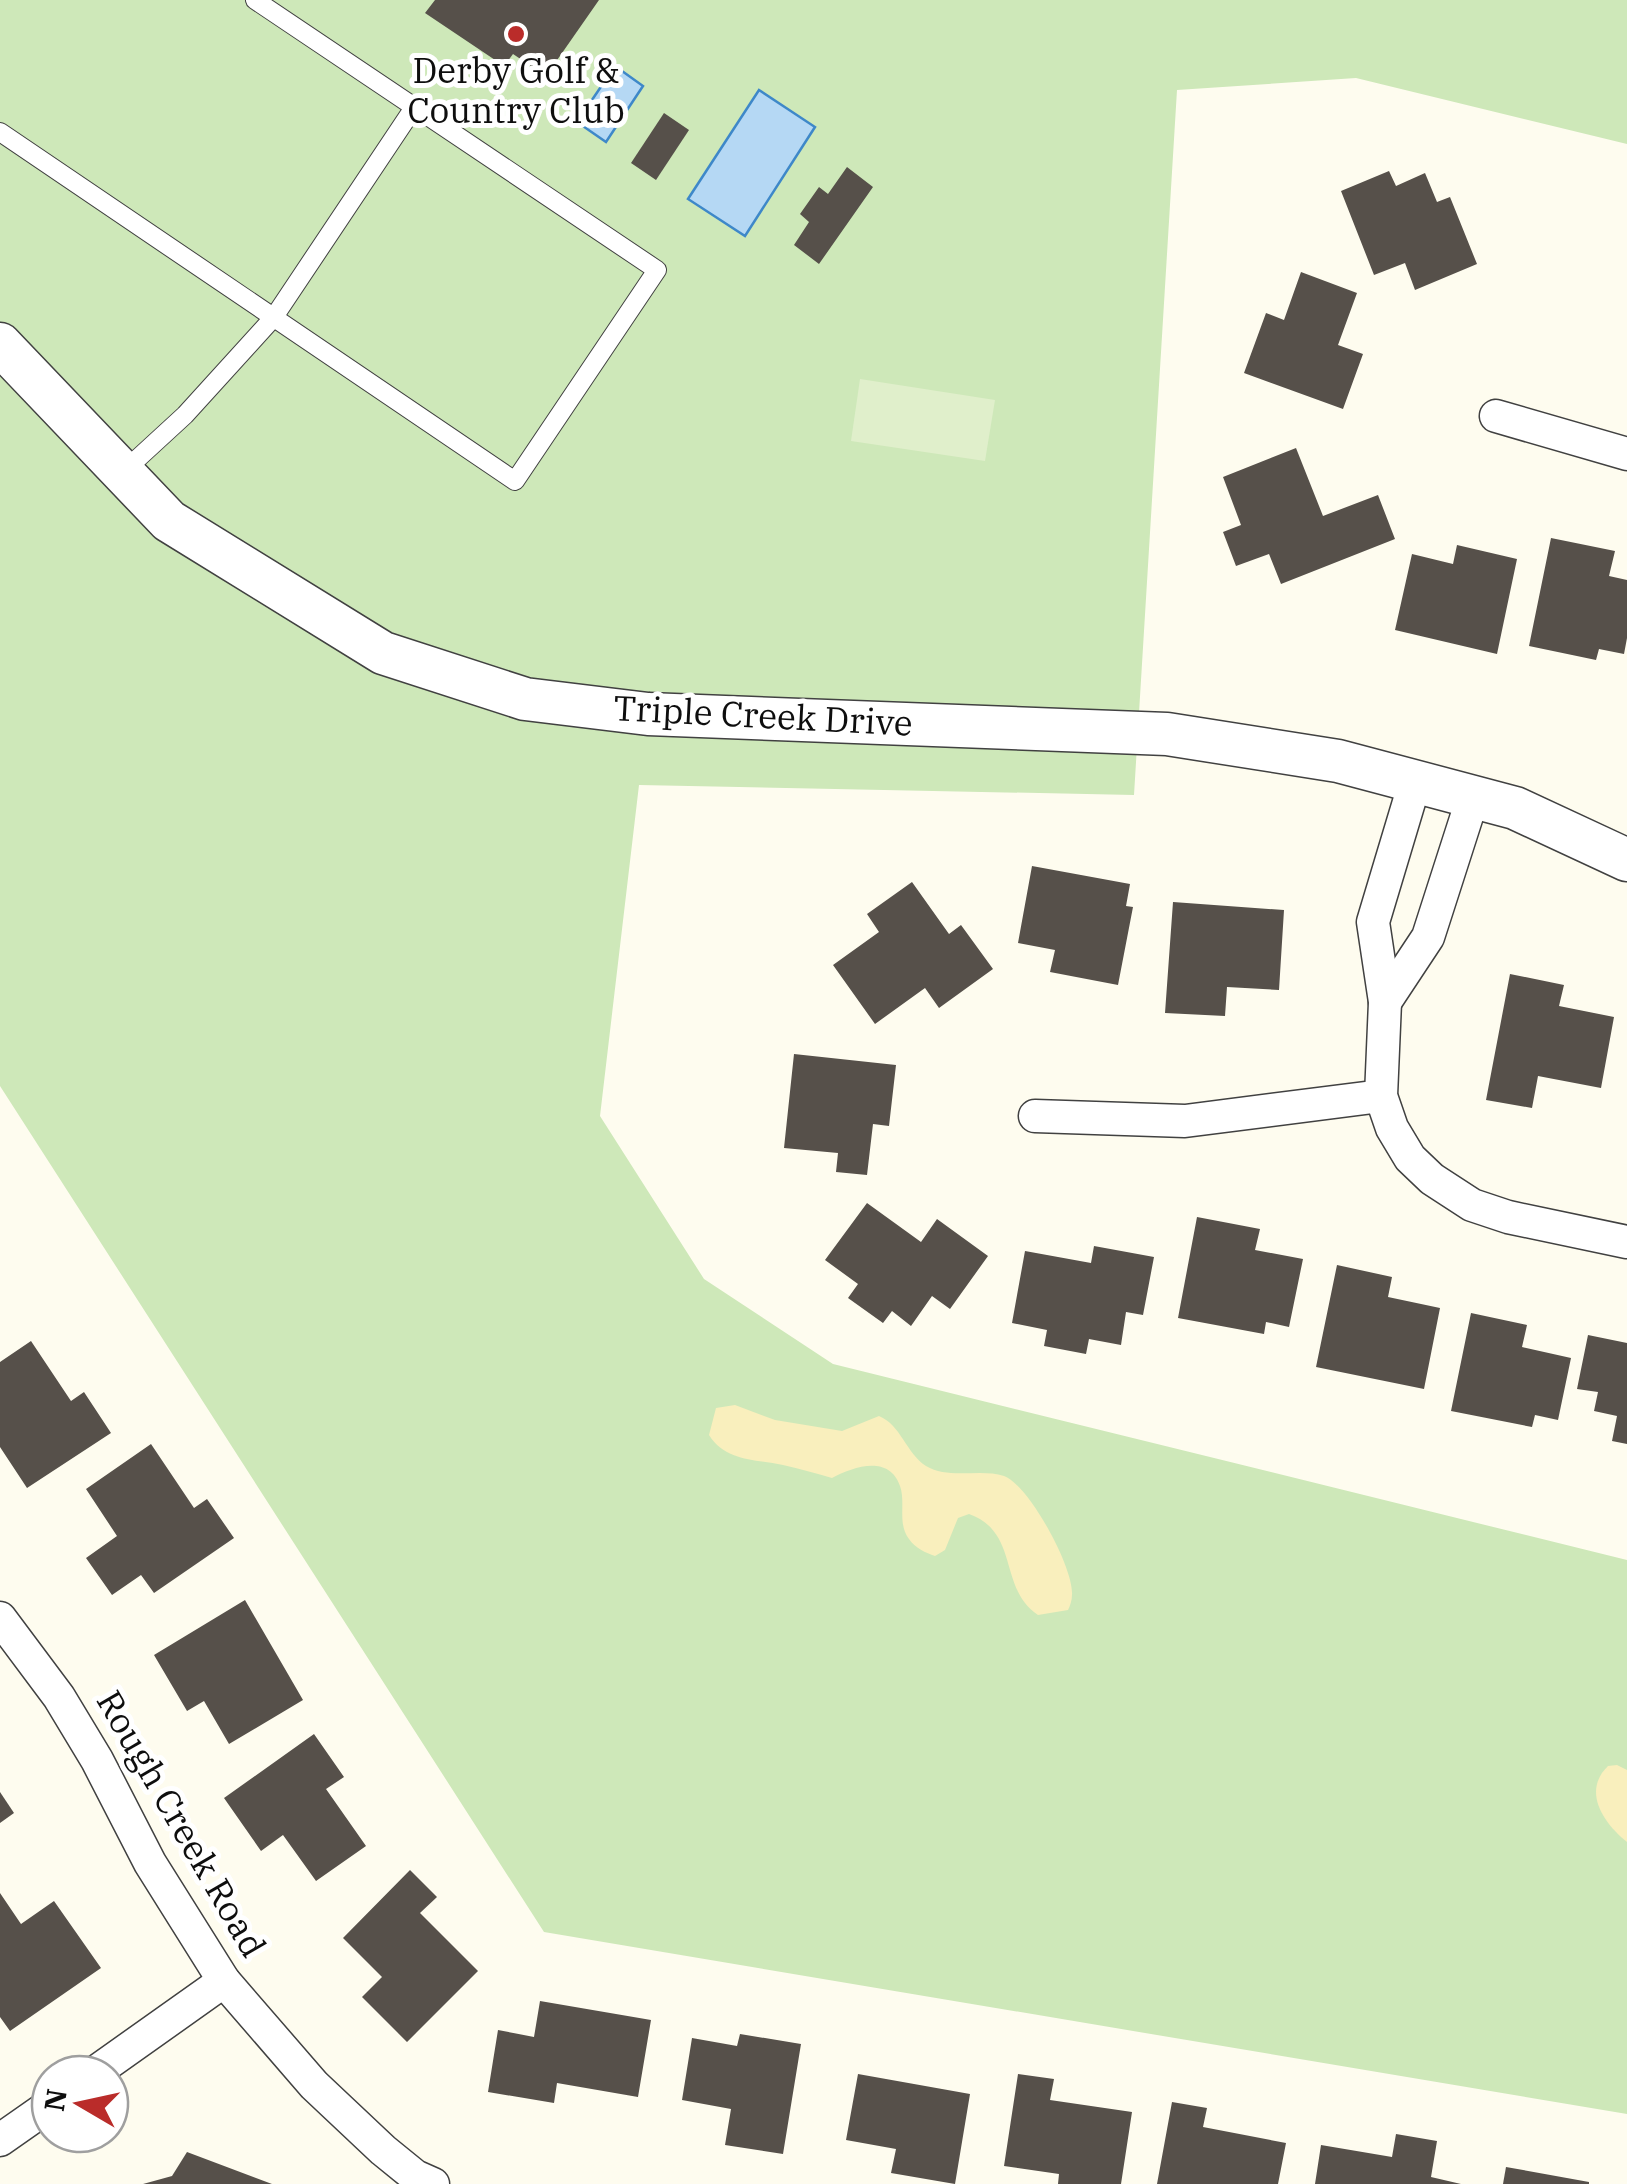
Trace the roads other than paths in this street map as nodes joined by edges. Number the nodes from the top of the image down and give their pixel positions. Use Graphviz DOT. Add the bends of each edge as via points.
graph roads {
  1 [pos="255,0"];
  2 [pos="415,106"];
  3 [pos="0,132"];
  4 [pos="274,318"];
  5 [pos="0,344"];
  6 [pos="1496,416"];
  7 [pos="1627,454"];
  8 [pos="122,472"];
  9 [pos="1415,782"];
  10 [pos="1472,797"];
  11 [pos="1627,860"];
  12 [pos="1385,1002"];
  13 [pos="1380,1096"];
  14 [pos="1035,1116"];
  15 [pos="1627,1242"];
  16 [pos="0,1618"];
  17 [pos="224,1981"];
  18 [pos="121,2054"];
  19 [pos="30,2119"];
  20 [pos="0,2140"];
  21 [pos="432,2184"];
  1 -- 2 [label="lane"];
  2 -- 4 [label="lane"];
  2 -- 4 [label="lane" via="657,270 515,481"];
  3 -- 4 [label="lane"];
  4 -- 8 [label="lane"];
  5 -- 8 [label="street, Triple Creek Drive"];
  6 -- 7 [label="street"];
  8 -- 9 [label="street, Triple Creek Drive" via="169,521 383,653 525,699 648,714 1167,734 1338,761"];
  9 -- 10 [label="street, Triple Creek Drive"];
  9 -- 12 [label="street" via="1373,922"];
  10 -- 11 [label="street, Triple Creek Drive" via="1515,808"];
  10 -- 12 [label="street" via="1428,938"];
  12 -- 13 [label="street"];
  13 -- 14 [label="street" via="1185,1120"];
  13 -- 15 [label="street" via="1410,1158 1472,1205"];
  16 -- 17 [label="street, Rough Creek Road" via="59,1696"];
  17 -- 18 [label="street"];
  17 -- 21 [label="street, Rough Creek Road" via="314,2086 382,2150"];
  19 -- 20 [label="street"];
}
